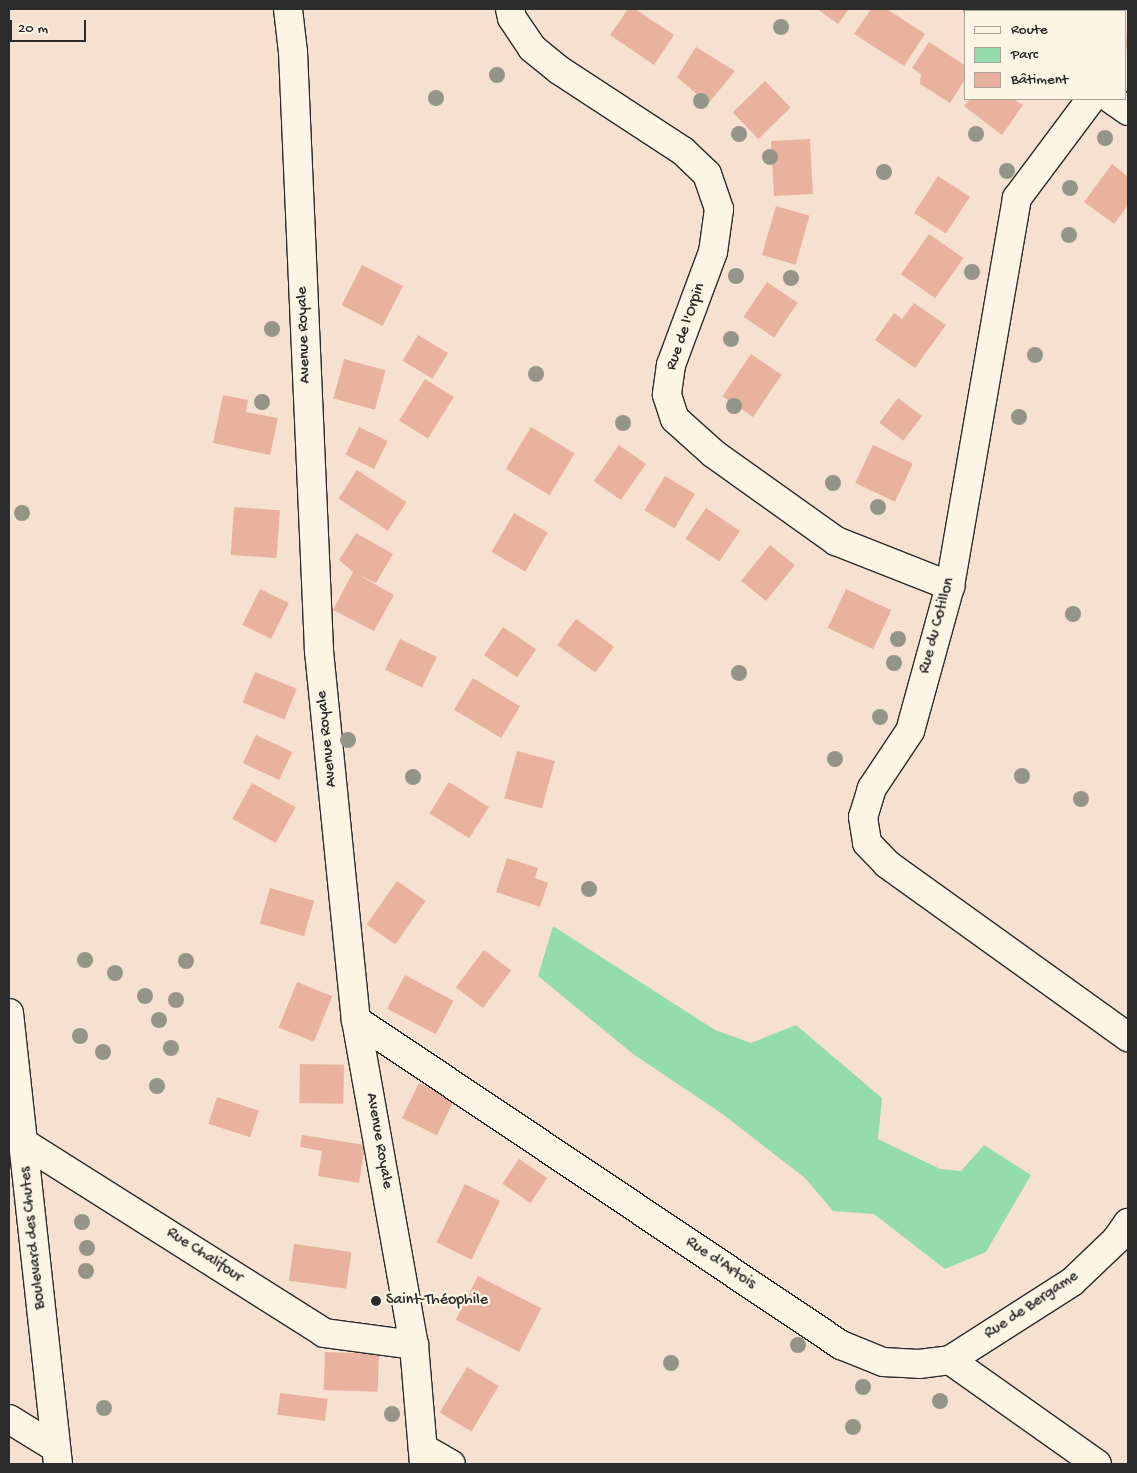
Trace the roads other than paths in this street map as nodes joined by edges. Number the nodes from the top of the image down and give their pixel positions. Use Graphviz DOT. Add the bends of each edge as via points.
graph roads {
  1 [pos="288,9"];
  2 [pos="510,9"];
  3 [pos="1090,100"];
  4 [pos="1112,100"];
  5 [pos="1128,111"];
  6 [pos="950,586"];
  7 [pos="9,1013"];
  8 [pos="356,1020"];
  9 [pos="1128,1037"];
  10 [pos="16,1135"];
  11 [pos="1128,1223"];
  12 [pos="414,1345"];
  13 [pos="950,1360"];
  14 [pos="9,1419"];
  15 [pos="57,1456"];
  16 [pos="423,1456"];
  17 [pos="450,1464"];
  18 [pos="1097,1464"];
  1 -- 8 [label="street, Avenue Royale" via="293,52 319,651"];
  2 -- 6 [label="street, Rue de l'Orpin" via="512,18 532,48 559,70 683,152 707,174 719,209 713,252 671,365 667,395 675,419 714,454 836,541"];
  3 -- 6 [label="street, Rue du Cotillon" via="1017,198"];
  4 -- 5 [label="street"];
  6 -- 9 [label="street, Rue du Cotillon" via="910,731 872,788 864,817 867,843 887,864"];
  7 -- 10 [label="street, Boulevard des Chutes"];
  8 -- 12 [label="street, Avenue Royale"];
  8 -- 13 [label="street, Rue d'Artois" via="841,1345 883,1362 919,1364"];
  10 -- 12 [label="street, Rue Chalifour" via="324,1333"];
  10 -- 15 [label="street, Boulevard des Chutes"];
  11 -- 13 [label="street, Rue de Bergame" via="1116,1240 1072,1282"];
  12 -- 16 [label="street, Avenue Royale"];
  13 -- 18 [label="street"];
  14 -- 15 [label="street"];
  16 -- 17 [label="street"];
}
